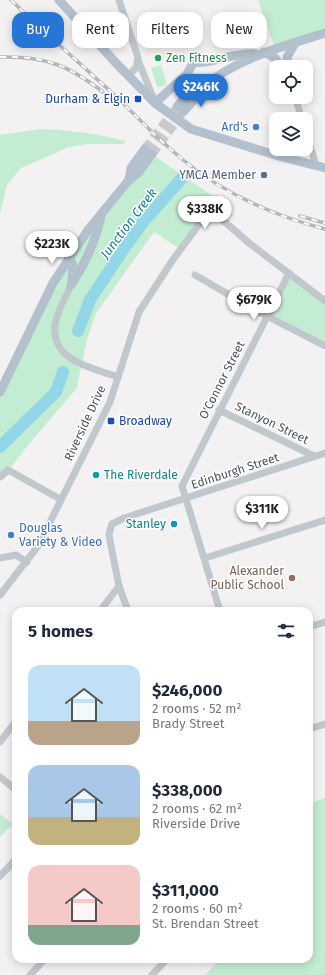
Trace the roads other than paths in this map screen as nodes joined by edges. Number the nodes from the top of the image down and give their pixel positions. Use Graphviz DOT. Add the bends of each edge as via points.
graph roads {
  1 [pos="59,0"];
  2 [pos="119,0"];
  3 [pos="325,33"];
  4 [pos="294,42"];
  5 [pos="261,53"];
  6 [pos="138,60"];
  7 [pos="276,60"];
  8 [pos="287,60"];
  9 [pos="128,75"];
  10 [pos="155,103"];
  11 [pos="180,109"];
  12 [pos="313,148"];
  13 [pos="148,152"];
  14 [pos="321,166"];
  15 [pos="102,212"];
  16 [pos="69,258"];
  17 [pos="288,274"];
  18 [pos="195,275"];
  19 [pos="71,285"];
  20 [pos="325,301"];
  21 [pos="267,316"];
  22 [pos="325,346"];
  23 [pos="118,377"];
  24 [pos="0,392"];
  25 [pos="219,410"];
  26 [pos="325,453"];
  27 [pos="314,456"];
  28 [pos="0,477"];
  29 [pos="186,498"];
  30 [pos="60,499"];
  31 [pos="325,520"];
  32 [pos="0,558"];
  33 [pos="205,558"];
  34 [pos="27,562"];
  35 [pos="119,586"];
  36 [pos="0,595"];
  37 [pos="103,607"];
  38 [pos="127,607"];
  39 [pos="219,607"];
  40 [pos="325,622"];
  41 [pos="313,626"];
  42 [pos="325,724"];
  43 [pos="12,726"];
  44 [pos="313,728"];
  45 [pos="0,742"];
  46 [pos="0,777"];
  47 [pos="12,787"];
  48 [pos="12,863"];
  49 [pos="0,876"];
  50 [pos="41,963"];
  51 [pos="163,963"];
  52 [pos="30,975"];
  53 [pos="152,975"];
  1 -- 9 [label="main road"];
  2 -- 6 [label="street"];
  3 -- 4 [label="main road"];
  4 -- 5 [label="main road"];
  4 -- 8 [label="main road"];
  5 -- 7 [label="main road"];
  5 -- 10 [label="main road" via="244,53 205,63 193,63 187,74"];
  5 -- 11 [label="main road" via="223,71 196,92 186,96"];
  6 -- 9 [label="street" via="136,68"];
  6 -- 10 [label="street"];
  9 -- 10 [label="main road"];
  10 -- 14 [label="main road" via="196,132"];
  12 -- 14 [label="street"];
  13 -- 15 [label="main road" via="138,173"];
  15 -- 16 [label="main road"];
  15 -- 19 [label="main road" via="98,230"];
  16 -- 19 [label="main road" via="73,266"];
  16 -- 24 [label="main road" via="44,299"];
  17 -- 20 [label="street"];
  17 -- 21 [label="street, O'Connor Street"];
  17 -- 23 [label="street, Riverside Drive" via="218,216 210,213 206,215 139,312"];
  18 -- 21 [label="street"];
  19 -- 23 [label="street" via="55,325 60,347 79,364"];
  21 -- 22 [label="street"];
  21 -- 25 [label="street, O'Connor Street"];
  23 -- 30 [label="street, Riverside Drive" via="110,402"];
  25 -- 27 [label="street, Stanyon Street"];
  25 -- 29 [label="street, O'Connor Street" via="183,482 182,490"];
  26 -- 27 [label="street, Edinburgh Street"];
  27 -- 29 [label="street, Edinburgh Street"];
  28 -- 30 [label="street" via="8,470"];
  29 -- 33 [label="street, O'Connor Street"];
  29 -- 35 [label="street, Edinburgh Street" via="112,524 110,541"];
  30 -- 34 [label="street, Riverside Drive" via="38,546"];
  31 -- 33 [label="street"];
  32 -- 34 [label="street" via="16,555"];
  33 -- 39 [label="street, O'Connor Street"];
  34 -- 36 [label="street, Riverside Drive"];
  35 -- 37 [label="street"];
  35 -- 38 [label="street"];
  40 -- 41 [label="street"];
  42 -- 44 [label="street"];
  43 -- 45 [label="street"];
  46 -- 47 [label="street"];
  48 -- 49 [label="street"];
  50 -- 52 [label="street"];
  51 -- 53 [label="street"];
}
